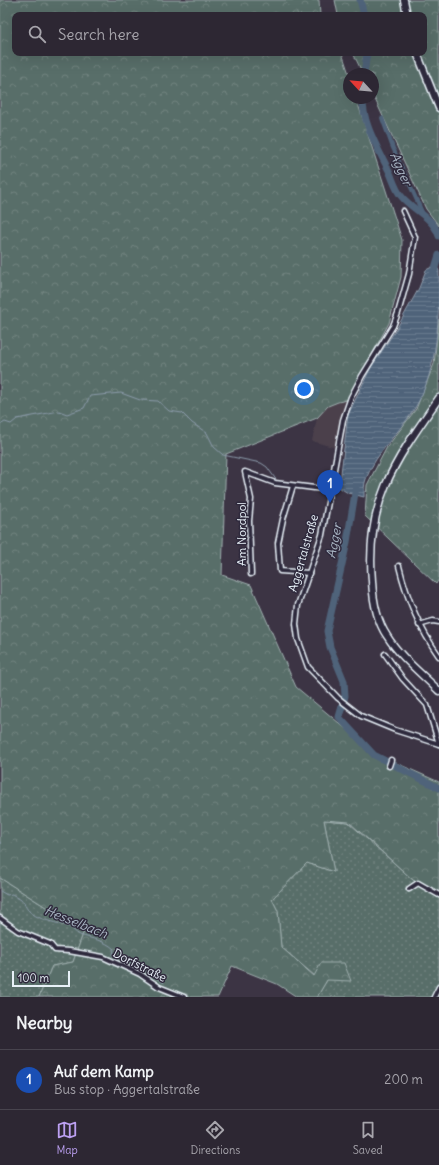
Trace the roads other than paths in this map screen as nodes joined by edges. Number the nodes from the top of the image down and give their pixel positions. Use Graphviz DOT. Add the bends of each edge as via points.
graph roads {
  1 [pos="404,0"];
  2 [pos="406,12"];
  3 [pos="418,56"];
  4 [pos="439,108"];
  5 [pos="403,211"];
  6 [pos="439,398"];
  7 [pos="293,486"];
  8 [pos="330,490"];
  9 [pos="399,566"];
  10 [pos="309,573"];
  11 [pos="251,574"];
  12 [pos="439,622"];
  13 [pos="419,625"];
  14 [pos="385,654"];
  15 [pos="439,656"];
  16 [pos="439,691"];
  17 [pos="439,744"];
  18 [pos="391,760"];
  19 [pos="389,766"];
  20 [pos="409,889"];
  21 [pos="439,895"];
  22 [pos="0,918"];
  23 [pos="439,987"];
  24 [pos="184,997"];
  25 [pos="434,997"];
  1 -- 2 [label="main road"];
  3 -- 4 [label="main road"];
  5 -- 8 [label="street, Aggertalstraße" via="415,237 409,274 393,326 351,397 343,420"];
  6 -- 16 [label="main road" via="412,436 386,481 373,527 371,555 373,594 382,628 399,651"];
  7 -- 8 [label="street"];
  7 -- 10 [label="street" via="278,543 280,571"];
  7 -- 11 [label="street, Am Nordpol" via="268,481 245,472 251,499"];
  8 -- 10 [label="street, Aggertalstraße" via="322,535"];
  9 -- 13 [label="street" via="405,593"];
  10 -- 17 [label="street, Aggertalstraße" via="298,604 296,624 298,639 308,667 338,698 361,716"];
  12 -- 13 [label="street"];
  13 -- 15 [label="street"];
  14 -- 17 [label="street" via="403,679 428,705"];
  18 -- 19 [label="street"];
  20 -- 21 [label="street" via="418,883"];
  22 -- 24 [label="street, Dorfstraße" via="18,931 50,944 55,950 103,957"];
  23 -- 25 [label="street"];
}
